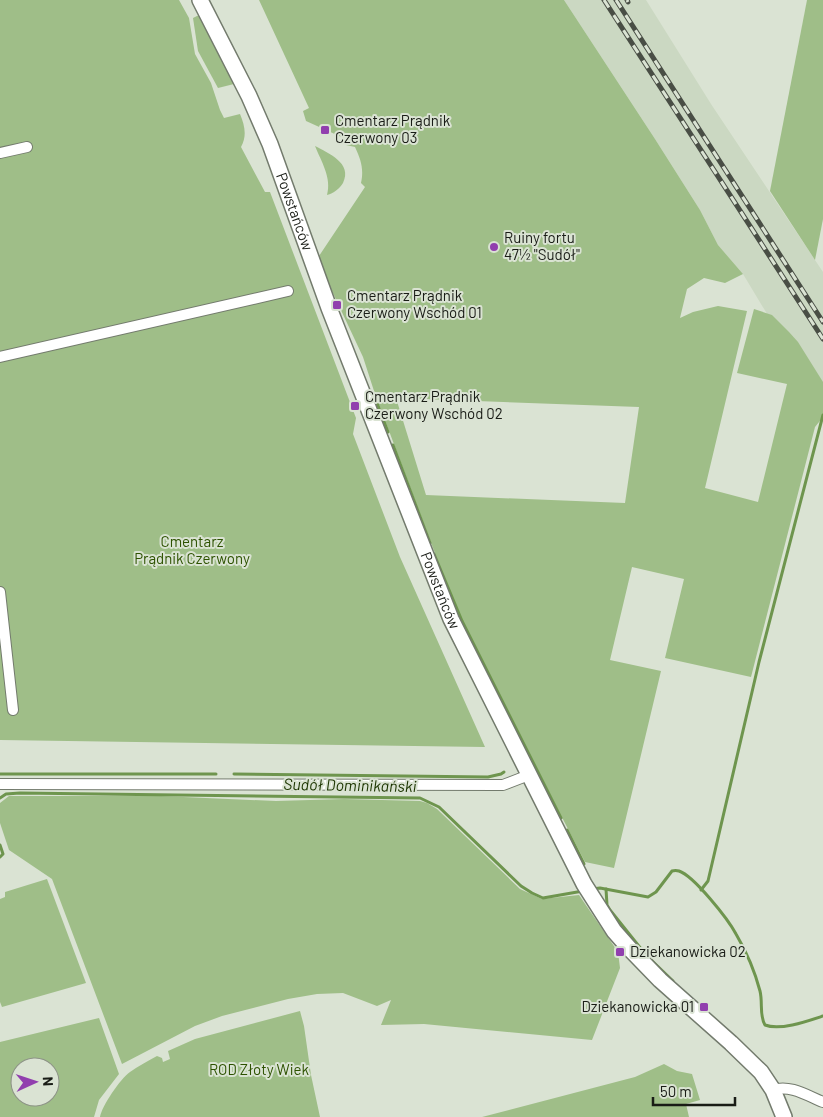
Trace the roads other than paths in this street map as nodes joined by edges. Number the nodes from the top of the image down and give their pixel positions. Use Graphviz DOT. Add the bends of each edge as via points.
graph roads {
  1 [pos="200,0"];
  2 [pos="27,147"];
  3 [pos="0,153"];
  4 [pos="288,291"];
  5 [pos="0,357"];
  6 [pos="0,592"];
  7 [pos="13,710"];
  8 [pos="529,775"];
  9 [pos="0,784"];
  10 [pos="774,1090"];
  11 [pos="823,1102"];
  12 [pos="784,1117"];
  1 -- 8 [label="street, Powstańców" via="250,96 270,144 329,308 451,620"];
  2 -- 3 [label="street"];
  4 -- 5 [label="street"];
  6 -- 7 [label="street"];
  8 -- 9 [label="street" via="503,785"];
  8 -- 10 [label="street, Powstańców" via="584,884 614,931 642,962 754,1064"];
  10 -- 11 [label="street" via="788,1088"];
  10 -- 12 [label="street, Powstańców"];
}
